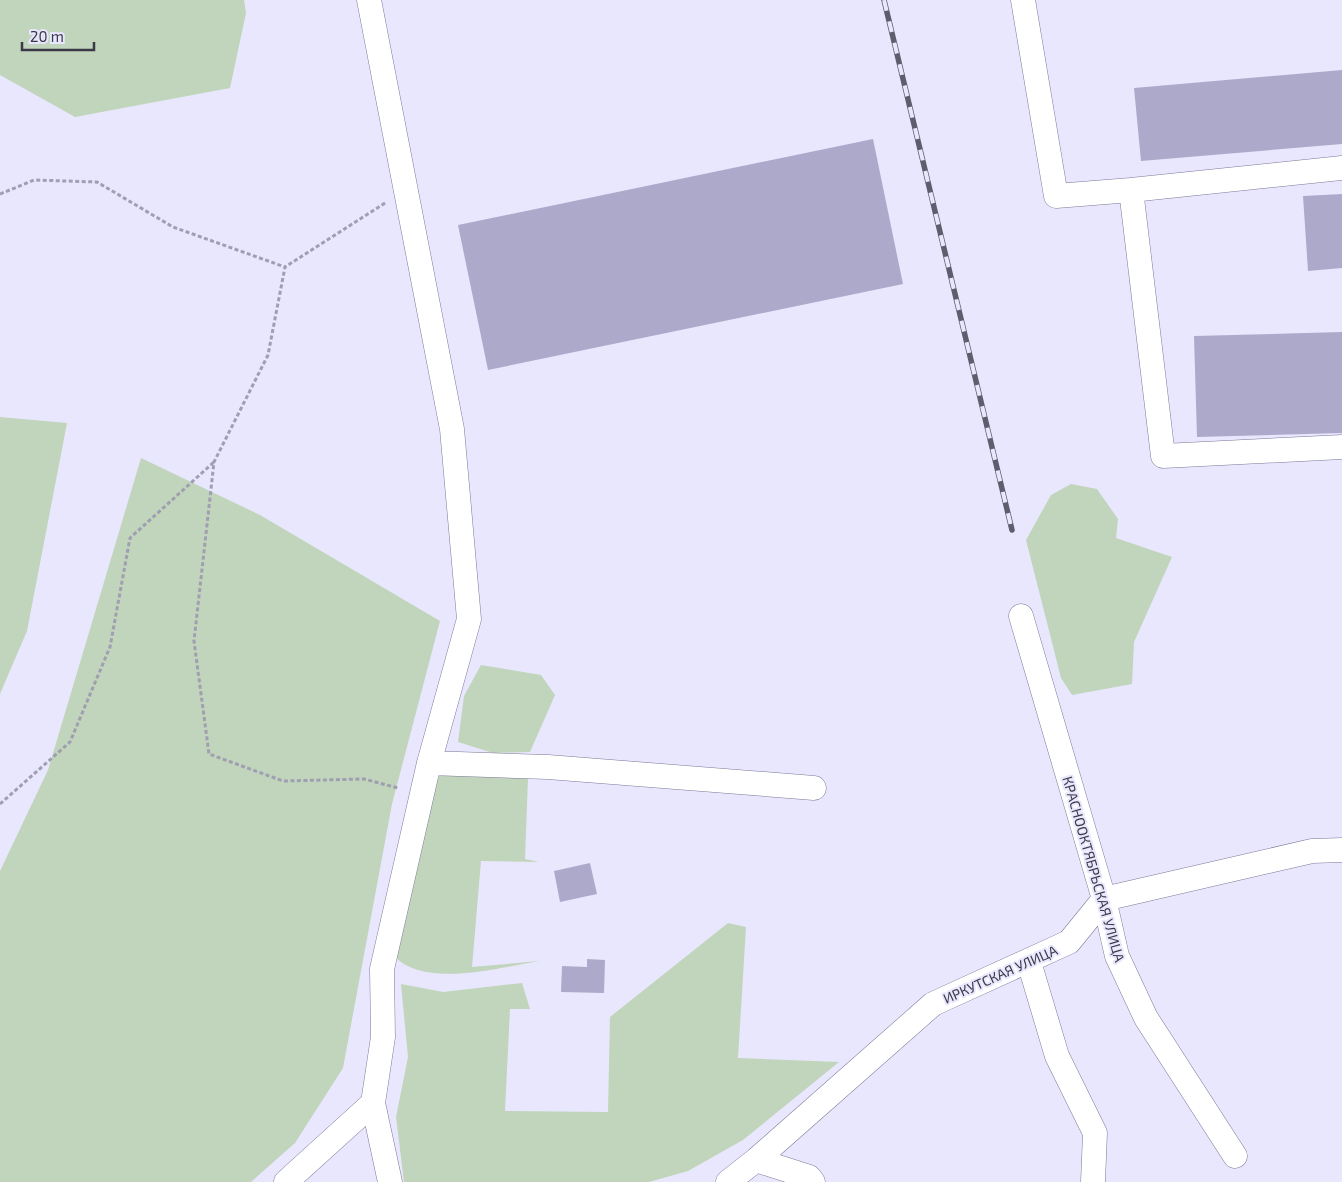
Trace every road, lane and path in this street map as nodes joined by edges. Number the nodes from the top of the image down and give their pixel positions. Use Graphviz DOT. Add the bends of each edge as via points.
graph roads {
  1 [pos="369,0"];
  2 [pos="1023,0"];
  3 [pos="1342,168"];
  4 [pos="1131,190"];
  5 [pos="405,191"];
  6 [pos="0,194"];
  7 [pos="285,267"];
  8 [pos="1342,446"];
  9 [pos="214,462"];
  10 [pos="1021,616"];
  11 [pos="429,763"];
  12 [pos="814,788"];
  13 [pos="422,794"];
  14 [pos="0,804"];
  15 [pos="1342,850"];
  16 [pos="1104,899"];
  17 [pos="1029,962"];
  18 [pos="373,1103"];
  19 [pos="1235,1156"];
  20 [pos="756,1160"];
  21 [pos="286,1182"];
  22 [pos="390,1182"];
  23 [pos="728,1182"];
  24 [pos="813,1182"];
  25 [pos="1093,1182"];
  1 -- 5 [label="street"];
  2 -- 4 [label="street" via="1056,196"];
  3 -- 4 [label="street"];
  4 -- 8 [label="street" via="1162,456"];
  5 -- 7 [label="path"];
  5 -- 11 [label="street" via="452,429 470,620"];
  6 -- 7 [label="path" via="34,180 96,182 173,227"];
  7 -- 9 [label="path" via="268,355"];
  9 -- 13 [label="path" via="194,641 208,754 283,781 364,779"];
  9 -- 14 [label="path" via="130,538 110,647 70,742"];
  10 -- 16 [label="street, КРАСНООКТЯБРЬСКАЯ УЛИЦА"];
  11 -- 12 [label="street" via="548,767"];
  11 -- 13 [label="street"];
  13 -- 18 [label="street" via="382,970 383,1037"];
  15 -- 16 [label="street" via="1312,851"];
  16 -- 17 [label="street, ИРКУТСКАЯ УЛИЦА" via="1069,942"];
  16 -- 19 [label="street, КРАСНООКТЯБРЬСКАЯ УЛИЦА" via="1117,956 1146,1018"];
  17 -- 20 [label="street, ИРКУТСКАЯ УЛИЦА" via="933,1004"];
  17 -- 25 [label="street" via="1057,1056 1095,1133"];
  18 -- 21 [label="street"];
  18 -- 22 [label="street"];
  20 -- 23 [label="street, ИРКУТСКАЯ УЛИЦА"];
  20 -- 24 [label="street" via="808,1177"];
}
